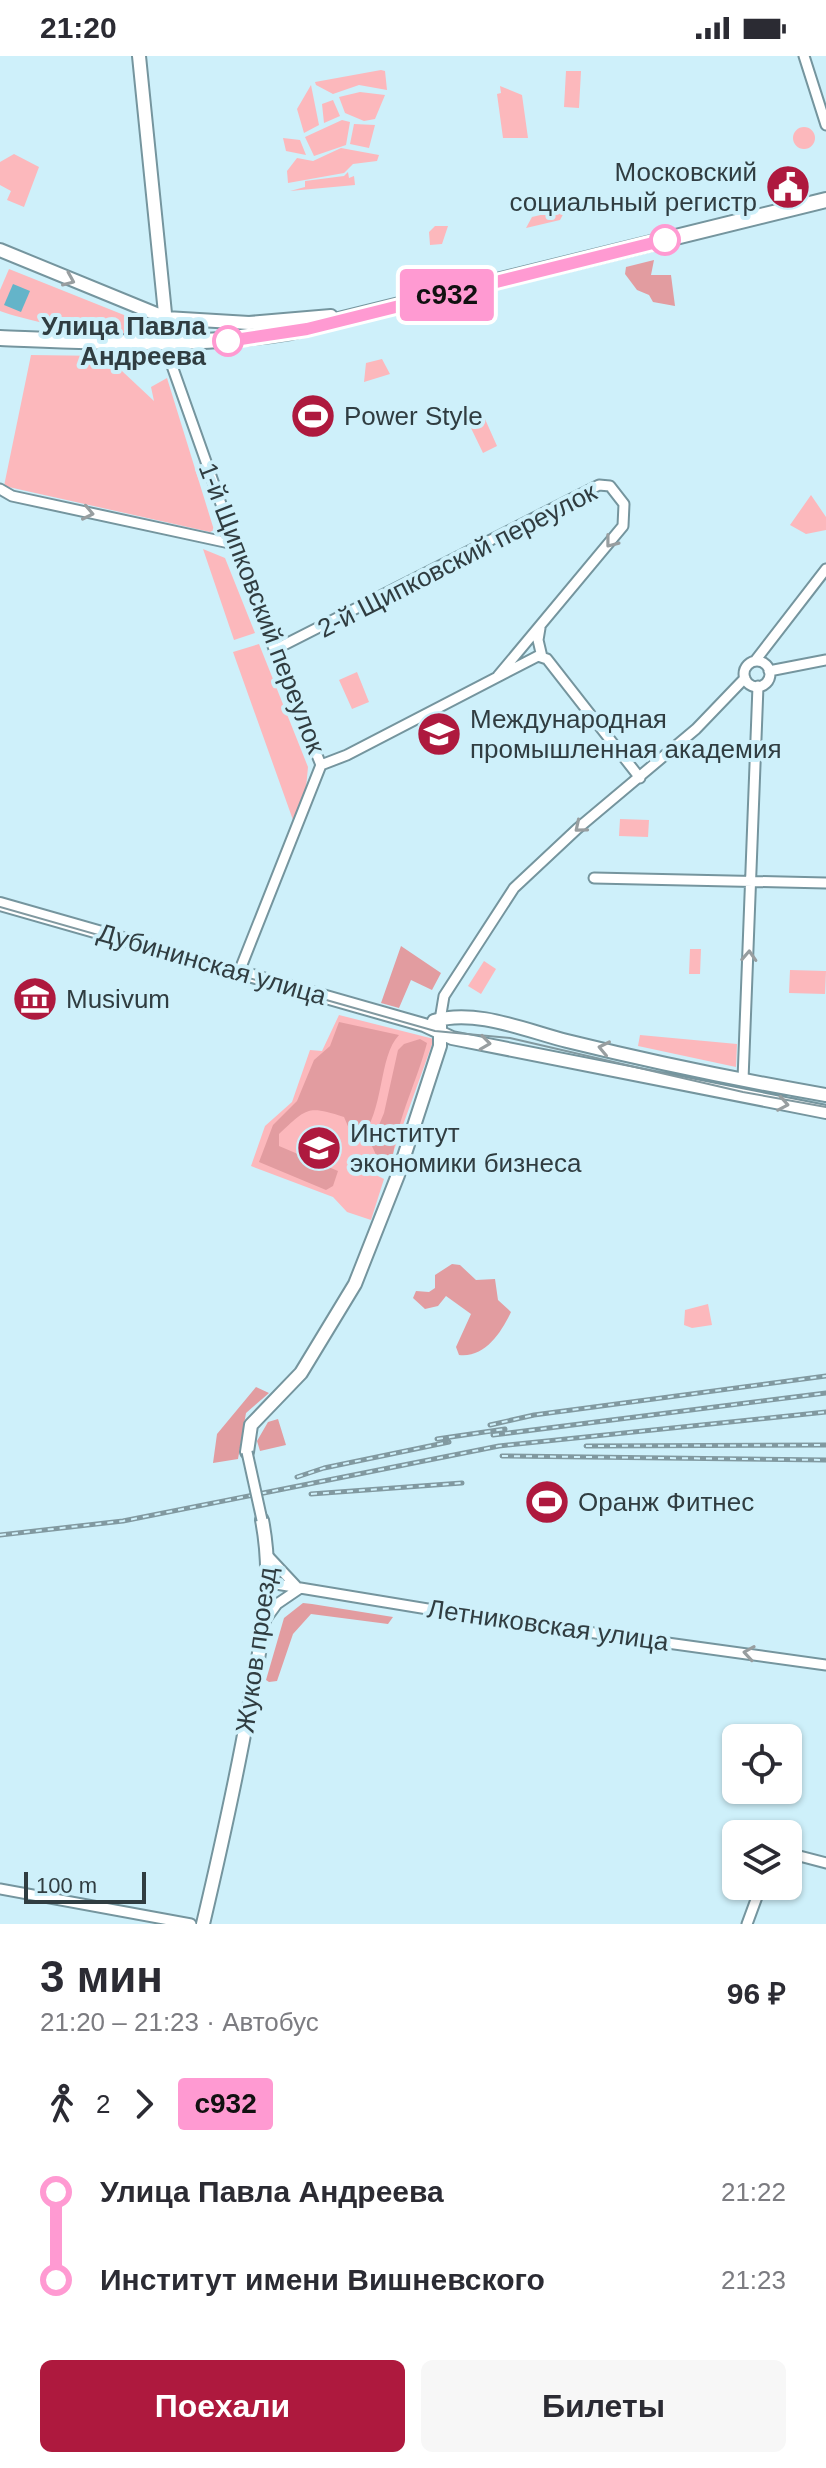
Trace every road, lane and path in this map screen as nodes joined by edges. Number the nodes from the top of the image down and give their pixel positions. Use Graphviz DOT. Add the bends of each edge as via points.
graph roads {
  1 [pos="139,56"];
  2 [pos="804,56"];
  3 [pos="826,125"];
  4 [pos="826,200"];
  5 [pos="0,250"];
  6 [pos="398,307"];
  7 [pos="166,318"];
  8 [pos="0,338"];
  9 [pos="168,343"];
  10 [pos="0,489"];
  11 [pos="234,544"];
  12 [pos="826,569"];
  13 [pos="540,628"];
  14 [pos="274,650"];
  15 [pos="542,657"];
  16 [pos="826,660"];
  17 [pos="755,661"];
  18 [pos="769,671"];
  19 [pos="498,676"];
  20 [pos="745,678"];
  21 [pos="758,686"];
  22 [pos="321,765"];
  23 [pos="640,778"];
  24 [pos="594,878"];
  25 [pos="752,881"];
  26 [pos="826,883"];
  27 [pos="0,904"];
  28 [pos="239,972"];
  29 [pos="440,1020"];
  30 [pos="424,1025"];
  31 [pos="442,1038"];
  32 [pos="743,1080"];
  33 [pos="826,1095"];
  34 [pos="826,1112"];
  35 [pos="247,1452"];
  36 [pos="262,1520"];
  37 [pos="269,1557"];
  38 [pos="270,1583"];
  39 [pos="299,1589"];
  40 [pos="266,1619"];
  41 [pos="826,1665"];
  42 [pos="802,1857"];
  43 [pos="826,1863"];
  44 [pos="0,1889"];
  45 [pos="756,1900"];
  46 [pos="191,1924"];
  47 [pos="203,1924"];
  48 [pos="747,1924"];
  1 -- 7 [label="street"];
  2 -- 3 [label="street"];
  4 -- 6 [label="main road"];
  5 -- 7 [label="street, one-way"];
  6 -- 7 [label="street" via="289,321"];
  6 -- 9 [label="main road" via="251,339"];
  7 -- 9 [label="street"];
  8 -- 9 [label="main road"];
  9 -- 11 [label="street, 1-й Щипковский переулок"];
  10 -- 11 [label="street, one-way" via="12,496"];
  11 -- 14 [label="street, 1-й Щипковский переулок"];
  12 -- 17 [label="street"];
  14 -- 13 [label="street, 2-й Щипковский переулок, one-way" via="599,485 610,486 624,504 623,526"];
  13 -- 15 [label="street"];
  13 -- 19 [label="street, 2-й Щипковский переулок"];
  14 -- 22 [label="street, 1-й Щипковский переулок"];
  15 -- 19 [label="street, 1-й Щипковский переулок"];
  15 -- 23 [label="street"];
  16 -- 18 [label="street"];
  17 -- 18 [label="street"];
  17 -- 20 [label="street" via="746,667"];
  18 -- 21 [label="street" via="766,682"];
  19 -- 22 [label="street, 1-й Щипковский переулок"];
  20 -- 21 [label="street"];
  20 -- 23 [label="street"];
  21 -- 25 [label="street"];
  22 -- 28 [label="street"];
  23 -- 29 [label="street, one-way" via="514,888 444,996"];
  24 -- 25 [label="street"];
  25 -- 26 [label="street"];
  32 -- 25 [label="street, one-way"];
  27 -- 28 [label="street, Дубининская улица"];
  28 -- 30 [label="street, Дубининская улица"];
  29 -- 30 [label="street"];
  29 -- 31 [label="street"];
  32 -- 29 [label="street, one-way" via="539,1031 459,1017"];
  30 -- 31 [label="street, Дубининская улица"];
  31 -- 34 [label="street, Дубининская улица, one-way"];
  31 -- 35 [label="street, Жуков проезд" via="398,1175 348,1299 301,1373 251,1425"];
  32 -- 33 [label="street"];
  35 -- 36 [label="street, Жуков проезд, bridge"];
  36 -- 37 [label="street, Жуков проезд"];
  37 -- 38 [label="street, Жуков проезд"];
  37 -- 39 [label="street"];
  38 -- 39 [label="street, Летниковская улица"];
  38 -- 40 [label="street, Жуков проезд"];
  39 -- 40 [label="street"];
  41 -- 39 [label="street, Летниковская улица, one-way"];
  40 -- 47 [label="street, Жуков проезд"];
  42 -- 43 [label="street"];
  44 -- 46 [label="street"];
  45 -- 48 [label="street"];
}
